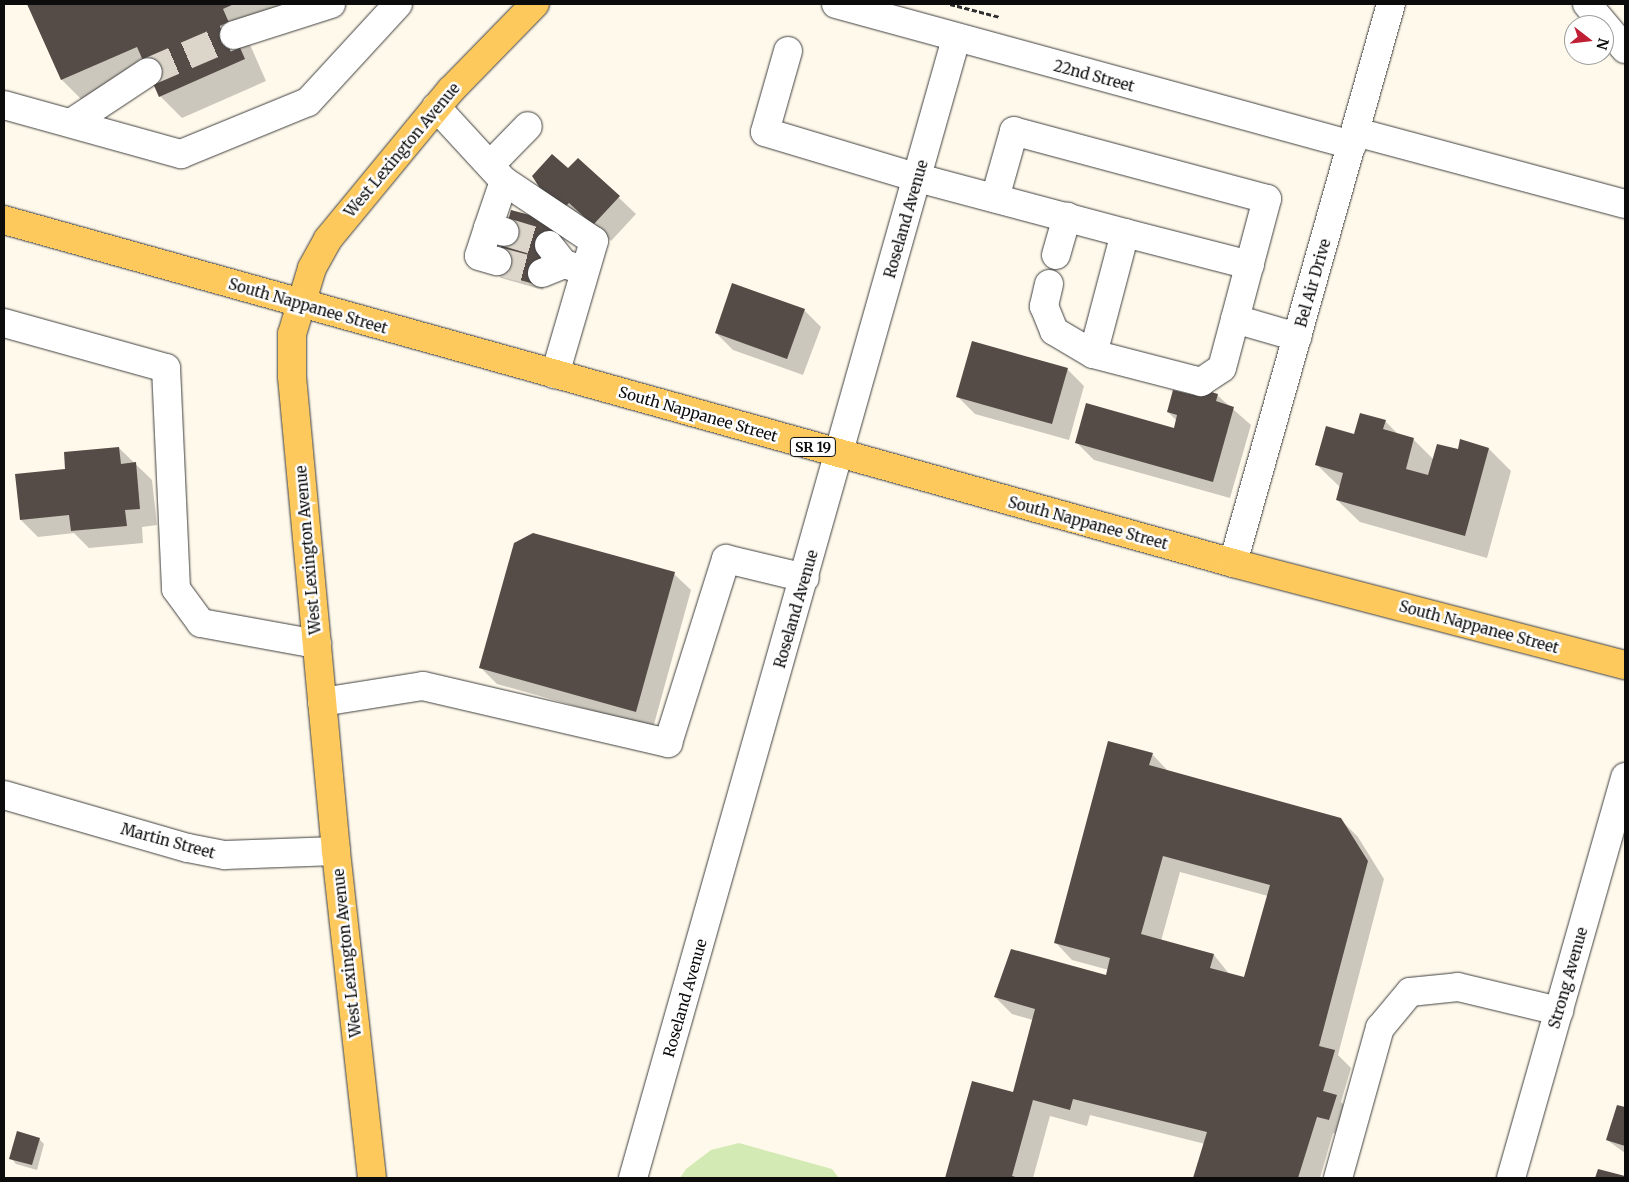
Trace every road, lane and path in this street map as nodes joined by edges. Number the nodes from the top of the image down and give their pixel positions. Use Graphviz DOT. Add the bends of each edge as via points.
graph roads {
  1 [pos="330,4"];
  2 [pos="534,4"];
  3 [pos="836,4"];
  4 [pos="950,4"];
  5 [pos="1392,4"];
  6 [pos="1587,4"];
  7 [pos="392,5"];
  8 [pos="1000,18"];
  9 [pos="234,35"];
  10 [pos="956,39"];
  11 [pos="1625,49"];
  12 [pos="788,51"];
  13 [pos="148,72"];
  14 [pos="4,104"];
  15 [pos="436,107"];
  16 [pos="71,123"];
  17 [pos="528,126"];
  18 [pos="1354,139"];
  19 [pos="497,173"];
  20 [pos="918,178"];
  21 [pos="995,198"];
  22 [pos="1625,204"];
  23 [pos="1067,217"];
  24 [pos="4,220"];
  25 [pos="1125,233"];
  26 [pos="1056,255"];
  27 [pos="497,261"];
  28 [pos="1250,265"];
  29 [pos="1049,284"];
  30 [pos="300,304"];
  31 [pos="1235,319"];
  32 [pos="4,323"];
  33 [pos="1297,337"];
  34 [pos="1093,354"];
  35 [pos="554,374"];
  36 [pos="841,454"];
  37 [pos="1233,563"];
  38 [pos="805,578"];
  39 [pos="317,644"];
  40 [pos="1625,665"];
  41 [pos="322,702"];
  42 [pos="1625,777"];
  43 [pos="4,795"];
  44 [pos="336,851"];
  45 [pos="1558,1011"];
  46 [pos="372,1178"];
  47 [pos="633,1178"];
  48 [pos="1338,1178"];
  49 [pos="1511,1178"];
  1 -- 9 [label="street"];
  2 -- 15 [label="main road, West Lexington Avenue"];
  3 -- 10 [label="street, 22nd Street"];
  4 -- 8 [label="path"];
  5 -- 18 [label="street, Bel Air Drive"];
  6 -- 11 [label="street"];
  7 -- 16 [label="street" via="308,102 181,154"];
  10 -- 18 [label="street, 22nd Street"];
  10 -- 20 [label="street, Roseland Avenue"];
  12 -- 20 [label="street" via="765,132"];
  13 -- 16 [label="street"];
  14 -- 16 [label="street"];
  15 -- 19 [label="street"];
  15 -- 30 [label="main road, West Lexington Avenue" via="328,239 312,268"];
  17 -- 19 [label="street"];
  18 -- 22 [label="street, 22nd Street"];
  18 -- 33 [label="street, Bel Air Drive"];
  19 -- 27 [label="street" via="497,230 479,256"];
  19 -- 35 [label="street" via="594,241 560,263"];
  20 -- 21 [label="street"];
  20 -- 36 [label="street, Roseland Avenue"];
  21 -- 23 [label="street"];
  21 -- 28 [label="street" via="1014,131 1267,199"];
  23 -- 25 [label="street"];
  23 -- 26 [label="street"];
  24 -- 30 [label="main road, South Nappanee Street / SR 19"];
  25 -- 28 [label="street"];
  25 -- 34 [label="street"];
  28 -- 31 [label="street"];
  29 -- 34 [label="street" via="1044,306 1054,331"];
  30 -- 35 [label="main road, South Nappanee Street / SR 19"];
  30 -- 39 [label="main road, West Lexington Avenue" via="292,334 292,376"];
  31 -- 33 [label="street"];
  31 -- 34 [label="street" via="1222,368 1201,382"];
  32 -- 39 [label="street" via="166,368 176,589 201,623"];
  33 -- 37 [label="street, Bel Air Drive"];
  35 -- 36 [label="main road, South Nappanee Street / SR 19"];
  36 -- 37 [label="main road, South Nappanee Street / SR 19"];
  36 -- 38 [label="street, Roseland Avenue"];
  37 -- 40 [label="main road, South Nappanee Street / SR 19"];
  38 -- 41 [label="street" via="726,559 668,743 423,686"];
  38 -- 47 [label="street, Roseland Avenue"];
  39 -- 41 [label="main road, West Lexington Avenue"];
  41 -- 44 [label="main road, West Lexington Avenue"];
  42 -- 45 [label="street, Strong Avenue"];
  43 -- 44 [label="street, Martin Street" via="188,848 225,855"];
  44 -- 46 [label="main road, West Lexington Avenue"];
  45 -- 48 [label="street" via="1458,987 1410,992 1380,1028"];
  45 -- 49 [label="street, Strong Avenue"];
}
